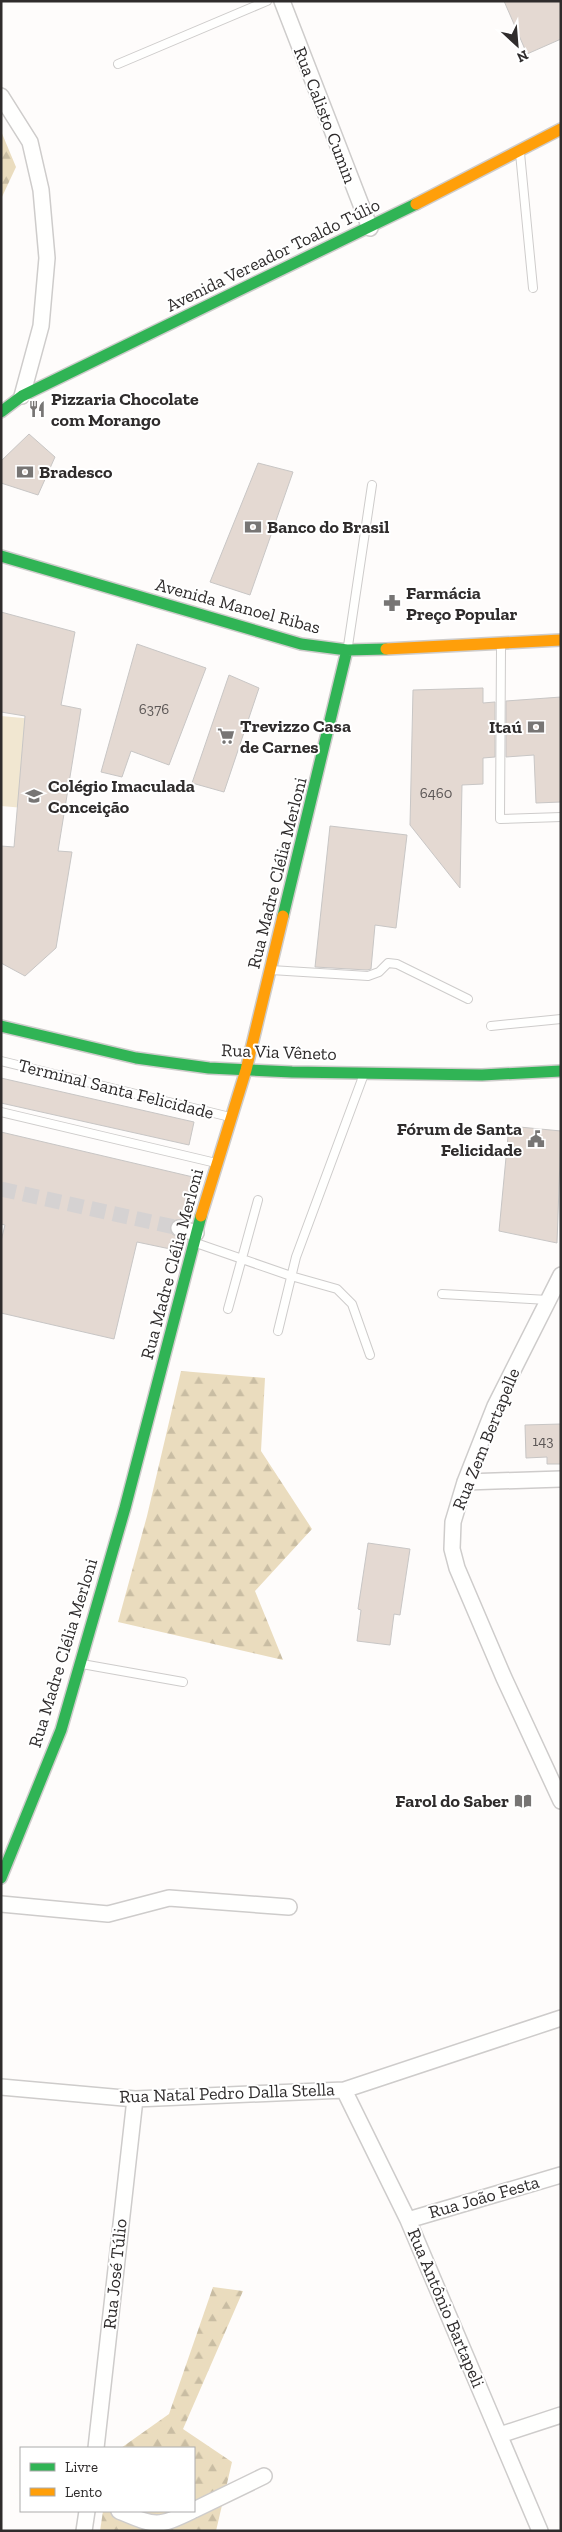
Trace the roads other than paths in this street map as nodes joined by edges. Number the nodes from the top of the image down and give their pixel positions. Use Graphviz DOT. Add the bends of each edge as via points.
graph roads {
  1 [pos="267,1"];
  2 [pos="282,1"];
  3 [pos="118,64"];
  4 [pos="1,96"];
  5 [pos="561,129"];
  6 [pos="520,150"];
  7 [pos="370,228"];
  8 [pos="533,288"];
  9 [pos="22,396"];
  10 [pos="1,412"];
  11 [pos="372,485"];
  12 [pos="1,556"];
  13 [pos="561,640"];
  14 [pos="501,643"];
  15 [pos="347,650"];
  16 [pos="561,816"];
  17 [pos="271,970"];
  18 [pos="468,999"];
  19 [pos="561,1019"];
  20 [pos="1,1026"];
  21 [pos="491,1026"];
  22 [pos="1,1060"];
  23 [pos="246,1070"];
  24 [pos="561,1071"];
  25 [pos="364,1072"];
  26 [pos="1,1112"];
  27 [pos="232,1118"];
  28 [pos="218,1163"];
  29 [pos="258,1200"];
  30 [pos="180,1228"];
  31 [pos="195,1238"];
  32 [pos="241,1259"];
  33 [pos="561,1275"];
  34 [pos="291,1276"];
  35 [pos="442,1294"];
  36 [pos="548,1300"];
  37 [pos="228,1310"];
  38 [pos="278,1331"];
  39 [pos="370,1356"];
  40 [pos="561,1480"];
  41 [pos="464,1482"];
  42 [pos="80,1664"];
  43 [pos="183,1682"];
  44 [pos="561,1801"];
  45 [pos="1,1878"];
  46 [pos="1,1904"];
  47 [pos="289,1907"];
  48 [pos="561,2018"];
  49 [pos="1,2087"];
  50 [pos="344,2090"];
  51 [pos="135,2099"];
  52 [pos="561,2175"];
  53 [pos="408,2220"];
  54 [pos="561,2415"];
  55 [pos="500,2434"];
  56 [pos="96,2447"];
  57 [pos="264,2476"];
  58 [pos="195,2509"];
  59 [pos="87,2512"];
  60 [pos="121,2512"];
  61 [pos="188,2512"];
  62 [pos="84,2531"];
  63 [pos="540,2531"];
  1 -- 3 [label="lane"];
  2 -- 7 [label="street, Rua Calisto Cumin"];
  4 -- 9 [label="street" via="30,142 41,190 47,258 41,326"];
  5 -- 6 [label="main road, Avenida Vereador Toaldo Túlio"];
  6 -- 7 [label="main road, Avenida Vereador Toaldo Túlio"];
  6 -- 8 [label="lane"];
  7 -- 9 [label="main road, Avenida Vereador Toaldo Túlio"];
  9 -- 10 [label="main road, Avenida Vereador Toaldo Túlio"];
  11 -- 15 [label="lane"];
  12 -- 15 [label="main road, Avenida Manoel Ribas" via="237,627 301,644"];
  13 -- 14 [label="main road, Avenida Manoel Ribas"];
  14 -- 15 [label="main road, Avenida Manoel Ribas"];
  14 -- 16 [label="lane" via="500,819"];
  15 -- 17 [label="main road, Rua Madre Clélia Merloni"];
  17 -- 18 [label="lane" via="368,976 379,972 388,963 397,964"];
  17 -- 23 [label="main road, Rua Madre Clélia Merloni"];
  19 -- 21 [label="lane"];
  20 -- 23 [label="main road, Rua Via Vêneto" via="183,1066"];
  22 -- 27 [label="lane, Terminal Santa Felicidade"];
  23 -- 25 [label="main road, Rua Via Vêneto"];
  23 -- 27 [label="main road, Rua Madre Clélia Merloni"];
  24 -- 25 [label="main road, Rua Via Vêneto" via="500,1074"];
  25 -- 34 [label="lane"];
  26 -- 28 [label="lane"];
  27 -- 28 [label="main road, Rua Madre Clélia Merloni"];
  28 -- 31 [label="main road, Rua Madre Clélia Merloni"];
  29 -- 32 [label="lane"];
  30 -- 31 [label="street"];
  31 -- 32 [label="lane"];
  31 -- 42 [label="main road, Rua Madre Clélia Merloni" via="125,1508"];
  32 -- 34 [label="lane"];
  32 -- 37 [label="lane"];
  33 -- 36 [label="street, Rua Zem Bertapelle"];
  34 -- 38 [label="lane"];
  34 -- 39 [label="lane" via="337,1289 352,1304"];
  35 -- 36 [label="lane"];
  36 -- 41 [label="street, Rua Zem Bertapelle" via="495,1406"];
  40 -- 41 [label="street"];
  41 -- 44 [label="street, Rua Zem Bertapelle" via="453,1522 452,1549 504,1678"];
  42 -- 43 [label="lane"];
  42 -- 45 [label="main road, Rua Madre Clélia Merloni" via="61,1730"];
  46 -- 47 [label="street" via="108,1914 169,1898"];
  48 -- 50 [label="street, Rua Natal Pedro Dalla Stella"];
  49 -- 51 [label="street, Rua Natal Pedro Dalla Stella"];
  50 -- 51 [label="street, Rua Natal Pedro Dalla Stella"];
  50 -- 53 [label="street, Rua Antônio Bartapeli"];
  51 -- 56 [label="street, Rua José Túlio"];
  52 -- 53 [label="street, Rua João Festa"];
  53 -- 55 [label="street, Rua Antônio Bartapeli"];
  54 -- 55 [label="street"];
  55 -- 63 [label="street, Rua Antônio Bartapeli"];
  57 -- 58 [label="street"];
  59 -- 62 [label="street"];
  60 -- 61 [label="street" via="159,2525"];
}
